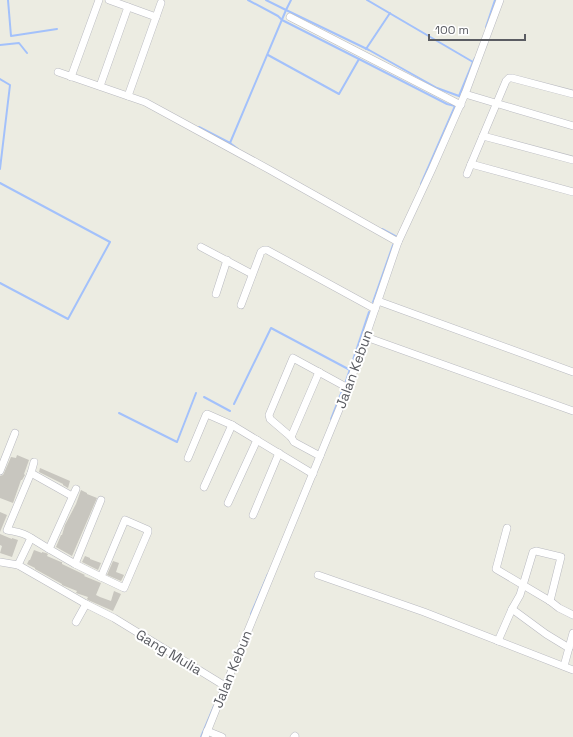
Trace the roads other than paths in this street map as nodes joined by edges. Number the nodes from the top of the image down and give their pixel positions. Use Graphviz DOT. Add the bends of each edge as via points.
graph roads {
  1 [pos="99,0"];
  2 [pos="109,0"];
  3 [pos="500,0"];
  4 [pos="161,3"];
  5 [pos="128,7"];
  6 [pos="290,16"];
  7 [pos="156,17"];
  8 [pos="58,72"];
  9 [pos="72,77"];
  10 [pos="100,86"];
  11 [pos="465,94"];
  12 [pos="573,94"];
  13 [pos="128,96"];
  14 [pos="496,104"];
  15 [pos="461,105"];
  16 [pos="573,126"];
  17 [pos="483,136"];
  18 [pos="573,160"];
  19 [pos="471,164"];
  20 [pos="467,174"];
  21 [pos="573,190"];
  22 [pos="398,242"];
  23 [pos="201,247"];
  24 [pos="227,260"];
  25 [pos="252,274"];
  26 [pos="216,294"];
  27 [pos="378,301"];
  28 [pos="241,305"];
  29 [pos="375,309"];
  30 [pos="366,337"];
  31 [pos="319,372"];
  32 [pos="573,372"];
  33 [pos="348,388"];
  34 [pos="573,411"];
  35 [pos="232,425"];
  36 [pos="15,433"];
  37 [pos="291,437"];
  38 [pos="257,440"];
  39 [pos="279,453"];
  40 [pos="320,456"];
  41 [pos="188,458"];
  42 [pos="34,462"];
  43 [pos="0,471"];
  44 [pos="31,473"];
  45 [pos="313,474"];
  46 [pos="204,487"];
  47 [pos="76,489"];
  48 [pos="72,496"];
  49 [pos="102,500"];
  50 [pos="228,502"];
  51 [pos="253,515"];
  52 [pos="507,528"];
  53 [pos="4,530"];
  54 [pos="31,538"];
  55 [pos="49,549"];
  56 [pos="0,562"];
  57 [pos="74,564"];
  58 [pos="18,566"];
  59 [pos="318,575"];
  60 [pos="101,577"];
  61 [pos="523,585"];
  62 [pos="550,600"];
  63 [pos="86,604"];
  64 [pos="512,609"];
  65 [pos="573,614"];
  66 [pos="76,622"];
  67 [pos="573,633"];
  68 [pos="498,641"];
  69 [pos="569,648"];
  70 [pos="564,666"];
  71 [pos="573,670"];
  72 [pos="225,686"];
  73 [pos="206,734"];
  74 [pos="222,737"];
  1 -- 9 [label="street"];
  2 -- 5 [label="street"];
  3 -- 11 [label="street, Jalan Kebun"];
  4 -- 7 [label="street"];
  5 -- 7 [label="street"];
  5 -- 10 [label="street"];
  6 -- 15 [label="street"];
  7 -- 13 [label="street"];
  8 -- 9 [label="street"];
  9 -- 10 [label="street"];
  10 -- 13 [label="street"];
  11 -- 14 [label="street"];
  11 -- 15 [label="street, Jalan Kebun"];
  12 -- 14 [label="street" via="509,78"];
  13 -- 22 [label="street" via="145,102"];
  14 -- 16 [label="street"];
  14 -- 17 [label="street"];
  15 -- 22 [label="street, Jalan Kebun"];
  17 -- 18 [label="street"];
  17 -- 19 [label="street"];
  19 -- 20 [label="street"];
  19 -- 21 [label="street"];
  22 -- 27 [label="street, Jalan Kebun"];
  23 -- 24 [label="street"];
  24 -- 25 [label="street"];
  24 -- 26 [label="street"];
  25 -- 28 [label="street"];
  25 -- 29 [label="street" via="261,252 267,250"];
  27 -- 29 [label="street, Jalan Kebun"];
  27 -- 32 [label="street"];
  29 -- 30 [label="street, Jalan Kebun"];
  30 -- 33 [label="street, Jalan Kebun"];
  30 -- 34 [label="street"];
  31 -- 33 [label="street"];
  31 -- 37 [label="street"];
  31 -- 37 [label="street" via="293,358 269,415 270,420"];
  33 -- 40 [label="street, Jalan Kebun"];
  35 -- 38 [label="street"];
  35 -- 41 [label="street" via="206,415"];
  35 -- 46 [label="street"];
  36 -- 43 [label="street"];
  37 -- 40 [label="street" via="294,442"];
  38 -- 39 [label="street"];
  38 -- 50 [label="street"];
  39 -- 45 [label="street"];
  39 -- 51 [label="street"];
  40 -- 45 [label="street, Jalan Kebun"];
  42 -- 44 [label="street"];
  44 -- 48 [label="street"];
  44 -- 53 [label="street"];
  45 -- 72 [label="street, Jalan Kebun"];
  47 -- 48 [label="street"];
  48 -- 55 [label="street"];
  49 -- 57 [label="street"];
  52 -- 61 [label="street" via="496,569"];
  53 -- 54 [label="street" via="21,532"];
  54 -- 55 [label="street"];
  54 -- 58 [label="street"];
  55 -- 57 [label="street"];
  56 -- 58 [label="street, Gang Mulia"];
  57 -- 60 [label="street"];
  58 -- 63 [label="street, Gang Mulia"];
  59 -- 68 [label="street"];
  60 -- 60 [label="street" via="124,588 148,530 125,520"];
  61 -- 62 [label="street"];
  61 -- 62 [label="street" via="534,551 560,556"];
  61 -- 64 [label="street"];
  62 -- 65 [label="street" via="559,608"];
  63 -- 66 [label="street"];
  63 -- 72 [label="street, Gang Mulia" via="114,618"];
  64 -- 68 [label="street"];
  64 -- 69 [label="street"];
  67 -- 69 [label="street"];
  68 -- 70 [label="street"];
  69 -- 70 [label="street"];
  70 -- 71 [label="street"];
  72 -- 73 [label="street, Jalan Kebun"];
  73 -- 74 [label="street"];
}
